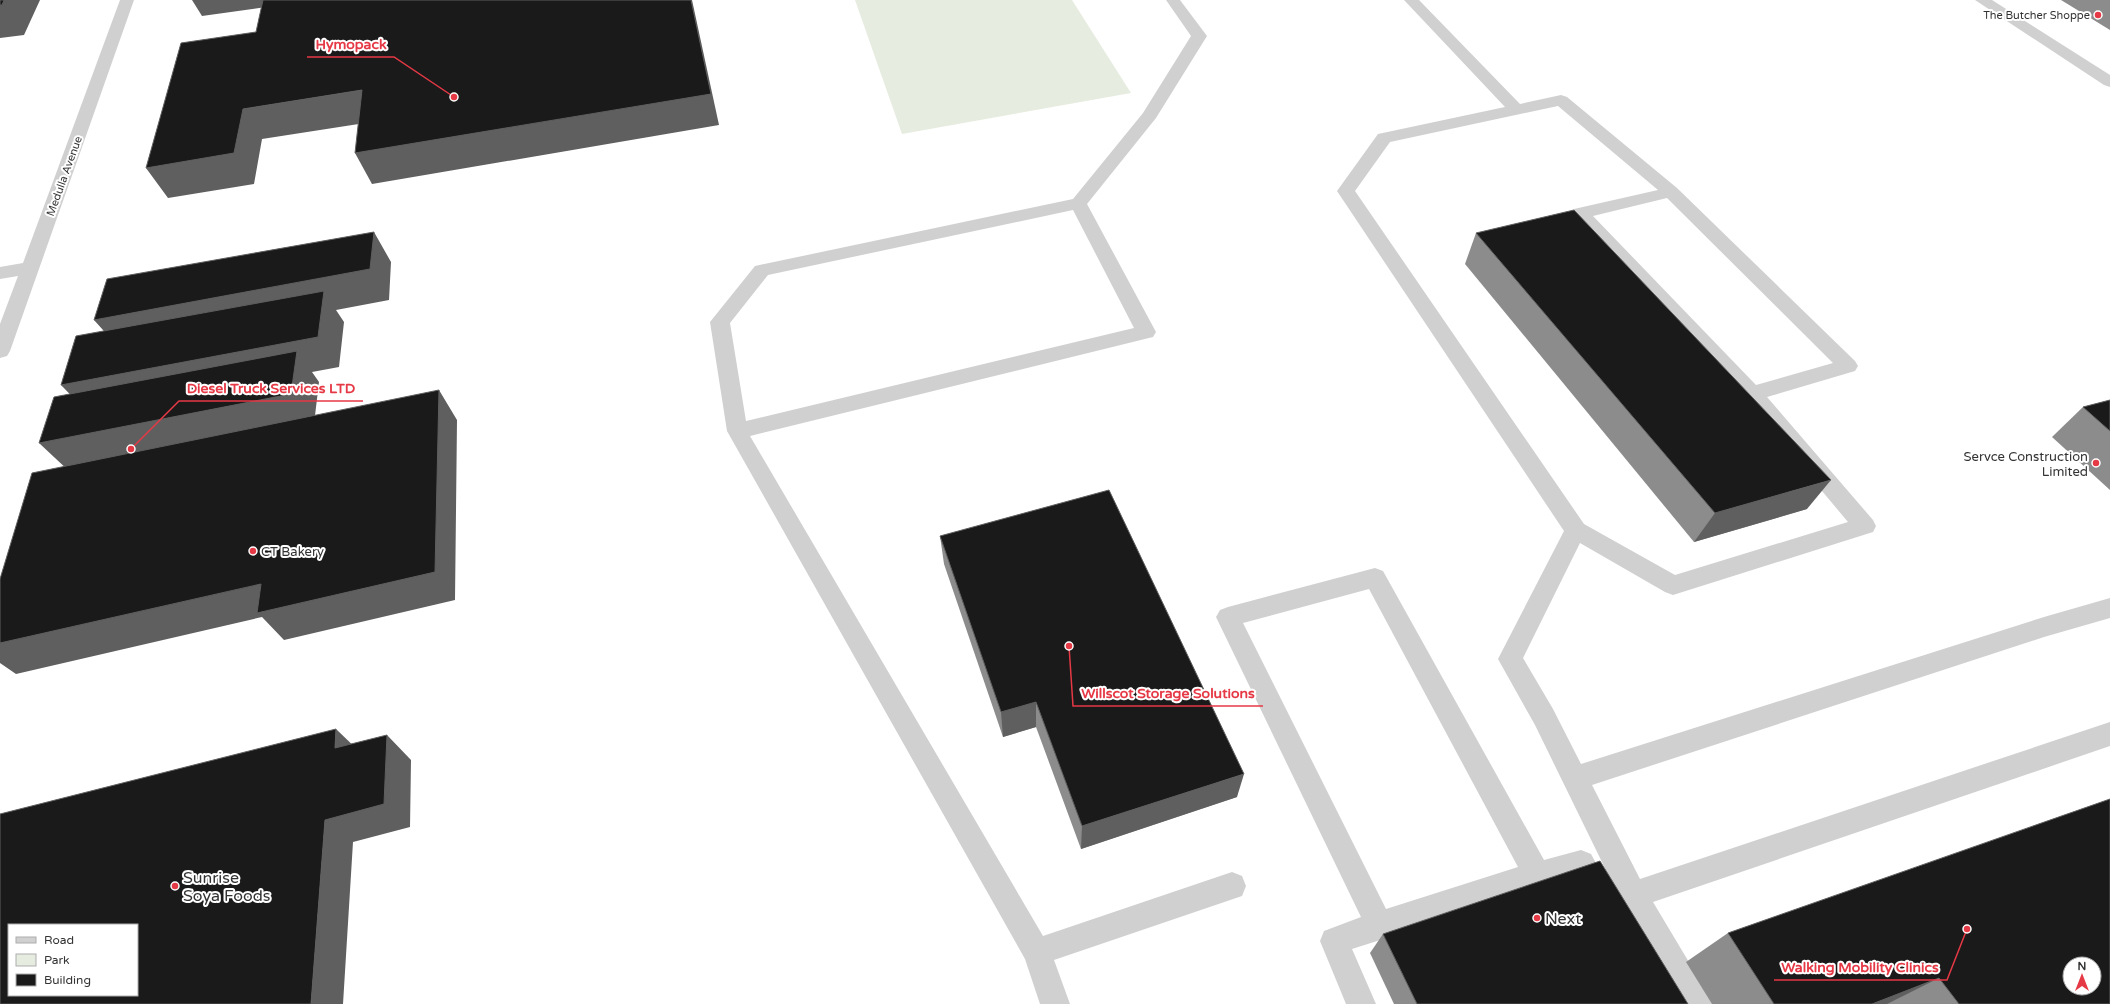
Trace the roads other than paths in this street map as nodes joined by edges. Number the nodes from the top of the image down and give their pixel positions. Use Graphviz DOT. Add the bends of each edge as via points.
graph roads {
  1 [pos="127,0"];
  2 [pos="1173,0"];
  3 [pos="1411,0"];
  4 [pos="1982,0"];
  5 [pos="2110,82"];
  6 [pos="1517,110"];
  7 [pos="1671,192"];
  8 [pos="1078,204"];
  9 [pos="30,268"];
  10 [pos="0,273"];
  11 [pos="0,352"];
  12 [pos="1752,394"];
  13 [pos="737,431"];
  14 [pos="1576,530"];
  15 [pos="2110,608"];
  16 [pos="2110,734"];
  17 [pos="1574,779"];
  18 [pos="1536,875"];
  19 [pos="1232,886"];
  20 [pos="1633,895"];
  21 [pos="1609,910"];
  22 [pos="1379,925"];
  23 [pos="1038,952"];
  24 [pos="1055,1004"];
  25 [pos="1361,1004"];
  26 [pos="1698,1004"];
  1 -- 9 [label="street, Medulla Avenue"];
  2 -- 8 [label="street" via="1199,36 1150,115"];
  3 -- 6 [label="street"];
  4 -- 5 [label="street"];
  6 -- 7 [label="street" via="1561,100"];
  6 -- 14 [label="street" via="1384,138 1346,191"];
  7 -- 12 [label="street" via="1580,213"];
  7 -- 12 [label="street" via="1848,366"];
  8 -- 13 [label="street" via="762,270 720,322"];
  8 -- 13 [label="street" via="1146,332"];
  9 -- 10 [label="street"];
  9 -- 11 [label="street, Medulla Avenue"];
  12 -- 14 [label="street" via="1865,526 1673,585"];
  13 -- 23 [label="street"];
  14 -- 17 [label="street" via="1510,660 1544,717"];
  15 -- 17 [label="street"];
  16 -- 20 [label="street"];
  17 -- 20 [label="street"];
  18 -- 21 [label="street" via="1581,863"];
  18 -- 22 [label="street"];
  18 -- 22 [label="street" via="1375,578 1228,617"];
  19 -- 23 [label="street"];
  20 -- 26 [label="street"];
  22 -- 25 [label="street" via="1334,941"];
  23 -- 24 [label="street"];
}
